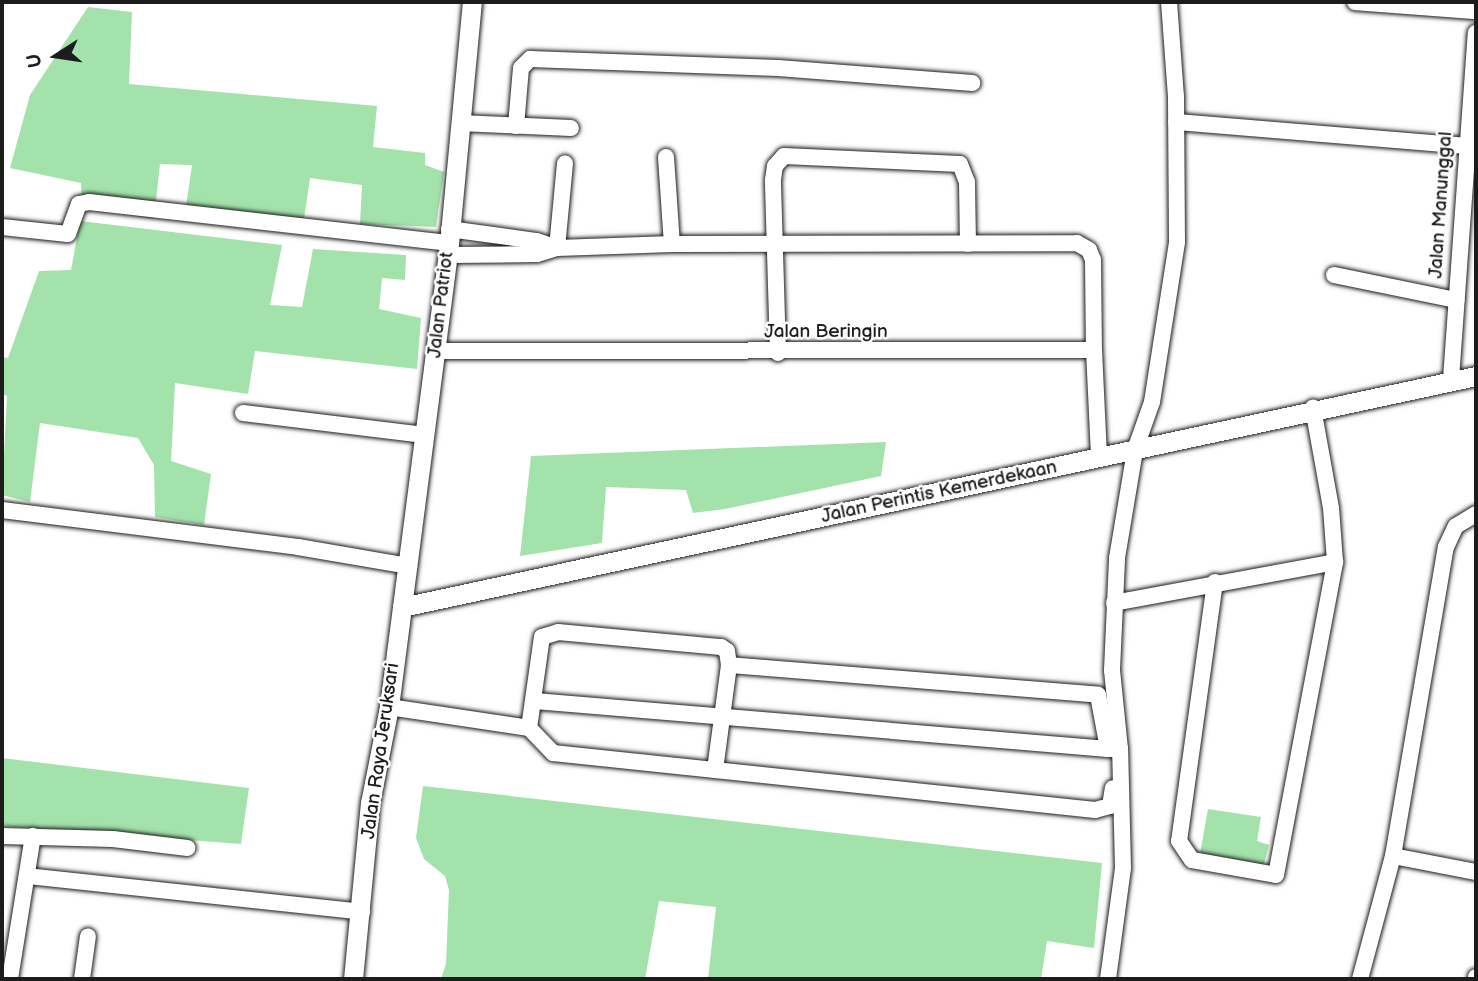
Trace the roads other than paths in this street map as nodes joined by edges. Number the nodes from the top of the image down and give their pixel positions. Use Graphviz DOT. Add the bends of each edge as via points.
graph roads {
  1 [pos="471,2"];
  2 [pos="1169,2"];
  3 [pos="1355,2"];
  4 [pos="1476,11"];
  5 [pos="1476,33"];
  6 [pos="972,83"];
  7 [pos="1176,122"];
  8 [pos="465,124"];
  9 [pos="516,126"];
  10 [pos="571,128"];
  11 [pos="1465,146"];
  12 [pos="666,157"];
  13 [pos="565,163"];
  14 [pos="2,227"];
  15 [pos="774,242"];
  16 [pos="449,243"];
  17 [pos="672,244"];
  18 [pos="968,244"];
  19 [pos="557,248"];
  20 [pos="1334,275"];
  21 [pos="1456,300"];
  22 [pos="1094,350"];
  23 [pos="442,351"];
  24 [pos="778,353"];
  25 [pos="1476,376"];
  26 [pos="1451,379"];
  27 [pos="1313,408"];
  28 [pos="243,413"];
  29 [pos="425,435"];
  30 [pos="1135,450"];
  31 [pos="1099,457"];
  32 [pos="2,510"];
  33 [pos="1476,514"];
  34 [pos="1335,562"];
  35 [pos="409,566"];
  36 [pos="1214,582"];
  37 [pos="1114,603"];
  38 [pos="402,607"];
  39 [pos="729,665"];
  40 [pos="535,701"];
  41 [pos="389,707"];
  42 [pos="725,714"];
  43 [pos="529,728"];
  44 [pos="1113,749"];
  45 [pos="715,770"];
  46 [pos="2,836"];
  47 [pos="33,836"];
  48 [pos="187,848"];
  49 [pos="1393,856"];
  50 [pos="1476,872"];
  51 [pos="27,876"];
  52 [pos="362,912"];
  53 [pos="88,936"];
  54 [pos="10,979"];
  55 [pos="82,979"];
  56 [pos="353,979"];
  57 [pos="1108,979"];
  58 [pos="1360,979"];
  1 -- 8 [label="street, Jalan Patriot"];
  2 -- 7 [label="street"];
  3 -- 4 [label="street"];
  5 -- 11 [label="street, Jalan Manunggal"];
  6 -- 9 [label="street" via="778,68 530,59 521,68"];
  7 -- 11 [label="street"];
  7 -- 30 [label="street" via="1177,242 1152,402"];
  8 -- 9 [label="street"];
  8 -- 16 [label="street, Jalan Patriot"];
  9 -- 10 [label="street"];
  11 -- 21 [label="street, Jalan Manunggal"];
  12 -- 17 [label="street"];
  13 -- 19 [label="street"];
  14 -- 16 [label="street" via="68,234 79,204 89,202"];
  15 -- 17 [label="street"];
  15 -- 18 [label="street"];
  15 -- 18 [label="street" via="775,166 789,156 960,164 967,183"];
  15 -- 24 [label="street"];
  16 -- 19 [label="street" via="537,241"];
  16 -- 19 [label="street" via="537,254"];
  16 -- 23 [label="street, Jalan Patriot"];
  17 -- 19 [label="street"];
  18 -- 22 [label="street" via="1066,242 1085,246 1093,260"];
  20 -- 21 [label="street"];
  21 -- 26 [label="street, Jalan Manunggal"];
  22 -- 24 [label="street, Jalan Beringin"];
  22 -- 31 [label="street"];
  23 -- 24 [label="street, Jalan Beringin"];
  23 -- 29 [label="street, Jalan Patriot"];
  25 -- 26 [label="street, Jalan Perintis Kemerdekaan"];
  26 -- 27 [label="street, Jalan Perintis Kemerdekaan"];
  27 -- 30 [label="street, Jalan Perintis Kemerdekaan"];
  27 -- 34 [label="street" via="1331,508"];
  28 -- 29 [label="street"];
  29 -- 35 [label="street, Jalan Patriot"];
  30 -- 31 [label="street, Jalan Perintis Kemerdekaan"];
  30 -- 37 [label="street"];
  31 -- 38 [label="street, Jalan Perintis Kemerdekaan"];
  32 -- 35 [label="street" via="298,547"];
  33 -- 49 [label="street" via="1456,526 1446,547"];
  34 -- 36 [label="street"];
  34 -- 36 [label="street" via="1276,875 1192,860 1179,841"];
  35 -- 38 [label="street, Jalan Patriot"];
  36 -- 37 [label="street"];
  37 -- 44 [label="street"];
  38 -- 41 [label="street, Jalan Raya Jeruksari"];
  39 -- 40 [label="street" via="727,651 721,648 549,632 539,645"];
  39 -- 42 [label="street"];
  39 -- 44 [label="street" via="1098,695"];
  40 -- 42 [label="street"];
  40 -- 43 [label="street"];
  41 -- 43 [label="street"];
  41 -- 52 [label="street, Jalan Raya Jeruksari" via="370,803"];
  42 -- 44 [label="street"];
  42 -- 45 [label="street"];
  43 -- 45 [label="street" via="552,754"];
  44 -- 45 [label="street" via="1111,803 1096,810"];
  44 -- 57 [label="street" via="1123,868"];
  46 -- 47 [label="street"];
  47 -- 48 [label="street"];
  47 -- 51 [label="street"];
  49 -- 50 [label="street"];
  49 -- 58 [label="street"];
  51 -- 52 [label="street"];
  51 -- 54 [label="street"];
  52 -- 56 [label="street, Jalan Raya Jeruksari"];
  53 -- 55 [label="street"];
}
